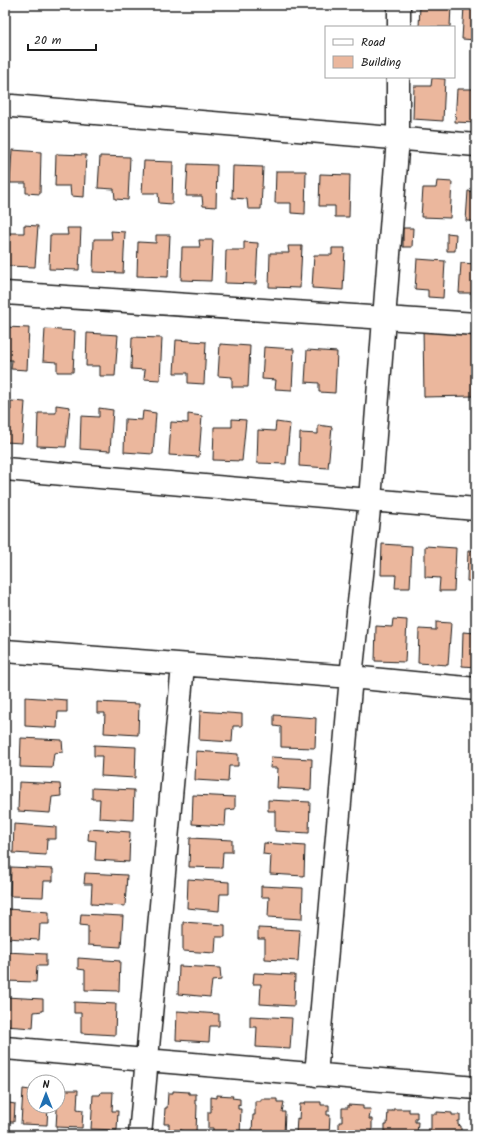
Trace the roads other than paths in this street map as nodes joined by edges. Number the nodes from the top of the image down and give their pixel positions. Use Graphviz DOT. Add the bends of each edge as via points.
graph roads {
  1 [pos="399,5"];
  2 [pos="399,26"];
  3 [pos="398,78"];
  4 [pos="12,106"];
  5 [pos="398,138"];
  6 [pos="476,144"];
  7 [pos="5,293"];
  8 [pos="384,317"];
  9 [pos="476,324"];
  10 [pos="5,469"];
  11 [pos="370,500"];
  12 [pos="476,509"];
  13 [pos="5,651"];
  14 [pos="183,665"];
  15 [pos="351,677"];
  16 [pos="476,689"];
  17 [pos="5,1048"];
  18 [pos="147,1060"];
  19 [pos="316,1075"];
  20 [pos="476,1088"];
  21 [pos="140,1135"];
  1 -- 2 [label="street"];
  3 -- 5 [label="street"];
  4 -- 5 [label="street"];
  5 -- 6 [label="street"];
  5 -- 8 [label="street"];
  7 -- 8 [label="street"];
  8 -- 9 [label="street"];
  8 -- 11 [label="street"];
  10 -- 11 [label="street"];
  11 -- 12 [label="street"];
  11 -- 15 [label="street"];
  13 -- 14 [label="street"];
  14 -- 15 [label="street"];
  14 -- 18 [label="street"];
  15 -- 16 [label="street"];
  15 -- 19 [label="street"];
  17 -- 18 [label="street"];
  18 -- 19 [label="street"];
  18 -- 21 [label="street"];
  19 -- 20 [label="street"];
}
